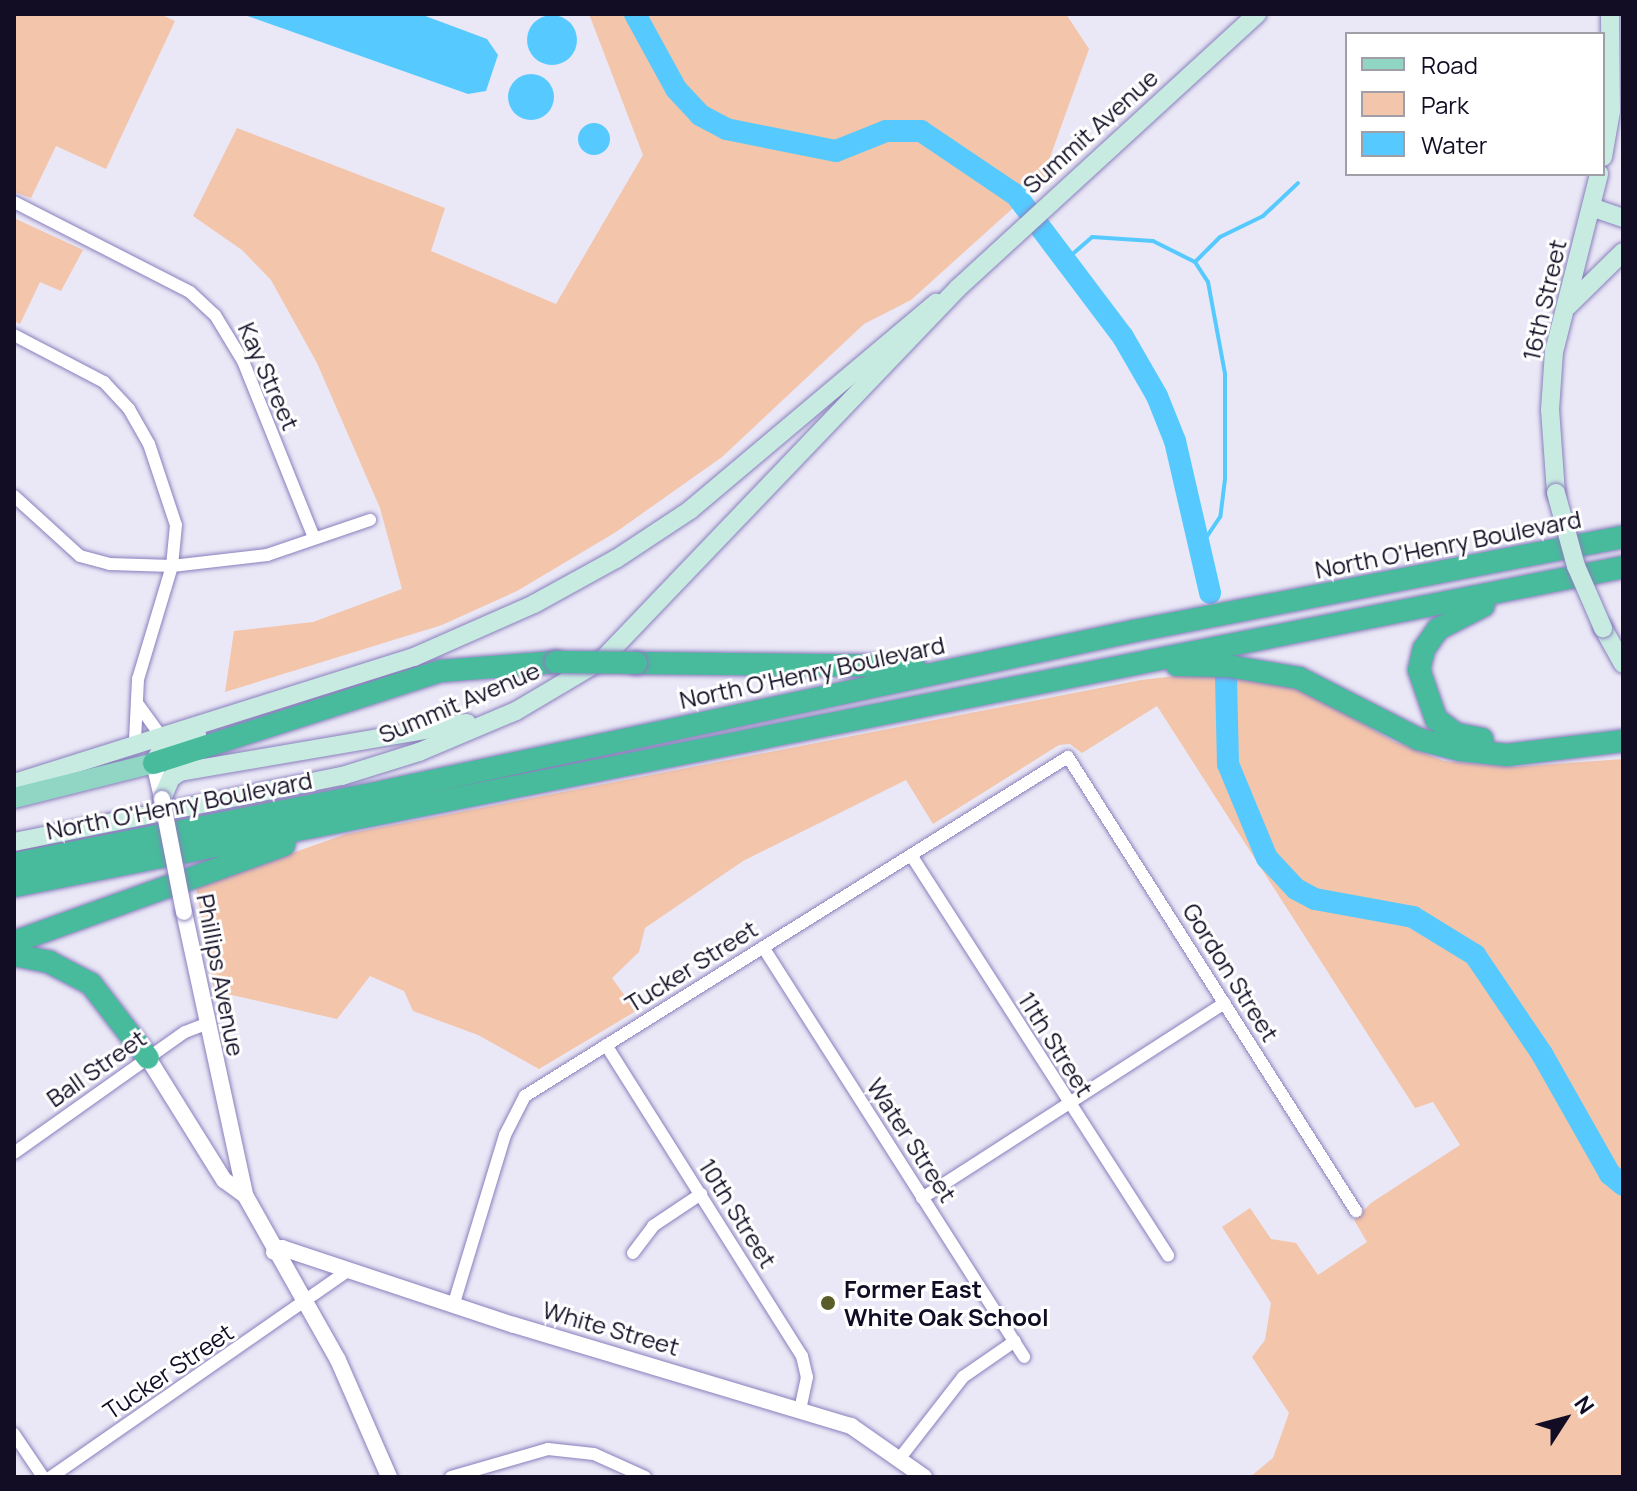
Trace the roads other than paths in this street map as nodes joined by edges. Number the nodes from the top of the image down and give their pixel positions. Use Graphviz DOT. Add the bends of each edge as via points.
graph roads {
  1 [pos="1257,14"];
  2 [pos="1610,14"];
  3 [pos="1605,146"];
  4 [pos="1599,176"];
  5 [pos="14,202"];
  6 [pos="1591,207"];
  7 [pos="1623,218"];
  8 [pos="1623,252"];
  9 [pos="958,288"];
  10 [pos="1564,311"];
  11 [pos="14,335"];
  12 [pos="14,496"];
  13 [pos="370,520"];
  14 [pos="1623,537"];
  15 [pos="314,538"];
  16 [pos="172,566"];
  17 [pos="1623,567"];
  18 [pos="1558,582"];
  19 [pos="979,663"];
  20 [pos="1132,664"];
  21 [pos="1623,664"];
  22 [pos="302,690"];
  23 [pos="136,701"];
  24 [pos="516,711"];
  25 [pos="159,733"];
  26 [pos="1619,736"];
  27 [pos="135,741"];
  28 [pos="1068,757"];
  29 [pos="154,763"];
  30 [pos="14,783"];
  31 [pos="14,798"];
  32 [pos="162,799"];
  33 [pos="353,820"];
  34 [pos="14,842"];
  35 [pos="911,855"];
  36 [pos="14,864"];
  37 [pos="14,886"];
  38 [pos="14,942"];
  39 [pos="763,947"];
  40 [pos="14,955"];
  41 [pos="1225,1003"];
  42 [pos="206,1024"];
  43 [pos="606,1045"];
  44 [pos="148,1058"];
  45 [pos="1067,1103"];
  46 [pos="14,1153"];
  47 [pos="701,1194"];
  48 [pos="245,1195"];
  49 [pos="922,1198"];
  50 [pos="1356,1211"];
  51 [pos="274,1252"];
  52 [pos="633,1253"];
  53 [pos="1168,1256"];
  54 [pos="347,1271"];
  55 [pos="304,1302"];
  56 [pos="454,1303"];
  57 [pos="1015,1341"];
  58 [pos="1024,1357"];
  59 [pos="800,1411"];
  60 [pos="14,1434"];
  61 [pos="900,1458"];
  62 [pos="43,1477"];
  63 [pos="51,1477"];
  64 [pos="389,1477"];
  65 [pos="451,1477"];
  66 [pos="645,1477"];
  67 [pos="924,1477"];
  1 -- 9 [label="main road, Summit Avenue"];
  2 -- 3 [label="main road" via="1611,111"];
  4 -- 6 [label="main road, 16th Street"];
  5 -- 15 [label="street, Kay Street" via="190,292 215,315 243,361"];
  6 -- 7 [label="main road"];
  6 -- 10 [label="main road, 16th Street"];
  8 -- 10 [label="main road"];
  9 -- 22 [label="main road, Summit Avenue" via="905,325 761,455 616,559 534,604 414,657"];
  9 -- 24 [label="main road, Summit Avenue" via="616,650"];
  10 -- 21 [label="main road, 16th Street, bridge" via="1551,379 1556,493 1576,566"];
  11 -- 16 [label="street" via="104,382 129,409 149,444 176,525"];
  12 -- 16 [label="street" via="80,556 110,564"];
  13 -- 15 [label="street"];
  14 -- 19 [label="highway, North O'Henry Boulevard"];
  15 -- 16 [label="street" via="267,555"];
  16 -- 23 [label="street"];
  17 -- 18 [label="highway, North O'Henry Boulevard"];
  18 -- 20 [label="highway, North O'Henry Boulevard"];
  18 -- 26 [label="highway" via="1457,615 1438,629 1424,649 1419,670 1426,701 1436,719 1456,734 1476,739"];
  19 -- 29 [label="highway, bridge" via="852,669 490,663 441,671"];
  19 -- 36 [label="highway, North O'Henry Boulevard" via="385,791"];
  20 -- 26 [label="highway" via="1228,666 1299,678 1418,739 1460,750 1507,755"];
  20 -- 33 [label="highway, North O'Henry Boulevard"];
  22 -- 25 [label="main road, Summit Avenue"];
  22 -- 29 [label="main road" via="278,705 163,746"];
  23 -- 25 [label="street"];
  23 -- 27 [label="street"];
  24 -- 32 [label="main road" via="180,772 171,778"];
  24 -- 34 [label="main road, Summit Avenue" via="419,752 342,776"];
  25 -- 27 [label="main road, Summit Avenue"];
  27 -- 30 [label="main road, Summit Avenue"];
  28 -- 35 [label="street, Tucker Street"];
  28 -- 41 [label="street, Gordon Street"];
  29 -- 31 [label="main road"];
  29 -- 32 [label="street, Phillips Avenue"];
  32 -- 42 [label="street, Phillips Avenue, bridge"];
  33 -- 37 [label="highway, North O'Henry Boulevard"];
  33 -- 38 [label="highway"];
  35 -- 39 [label="street, Tucker Street"];
  35 -- 45 [label="street, 11th Street"];
  39 -- 43 [label="street, Tucker Street"];
  39 -- 49 [label="street, Water Street"];
  40 -- 44 [label="highway" via="49,962 91,984"];
  41 -- 45 [label="street"];
  41 -- 50 [label="street, Gordon Street"];
  42 -- 44 [label="street, Ball Street"];
  42 -- 48 [label="street, Phillips Avenue"];
  43 -- 47 [label="street, 10th Street"];
  43 -- 56 [label="street, Tucker Street" via="525,1096 515,1109"];
  44 -- 46 [label="street, Ball Street"];
  44 -- 48 [label="street, Phillips Avenue" via="224,1180"];
  45 -- 49 [label="street"];
  45 -- 53 [label="street, 11th Street"];
  47 -- 52 [label="street" via="653,1226"];
  47 -- 59 [label="street, 10th Street" via="807,1367"];
  48 -- 51 [label="street, Phillips Avenue"];
  49 -- 57 [label="street, Water Street"];
  51 -- 54 [label="street, White Street" via="282,1248"];
  51 -- 55 [label="street, Phillips Avenue"];
  54 -- 55 [label="street, Tucker Street"];
  54 -- 56 [label="street, White Street"];
  55 -- 63 [label="street, Tucker Street"];
  55 -- 64 [label="street, Phillips Avenue" via="354,1393"];
  56 -- 59 [label="street, White Street"];
  57 -- 58 [label="street, Water Street"];
  57 -- 61 [label="street" via="963,1377"];
  59 -- 61 [label="street, White Street" via="851,1426"];
  60 -- 62 [label="street"];
  61 -- 67 [label="street, White Street"];
  65 -- 66 [label="street" via="548,1449 594,1454"];
}
